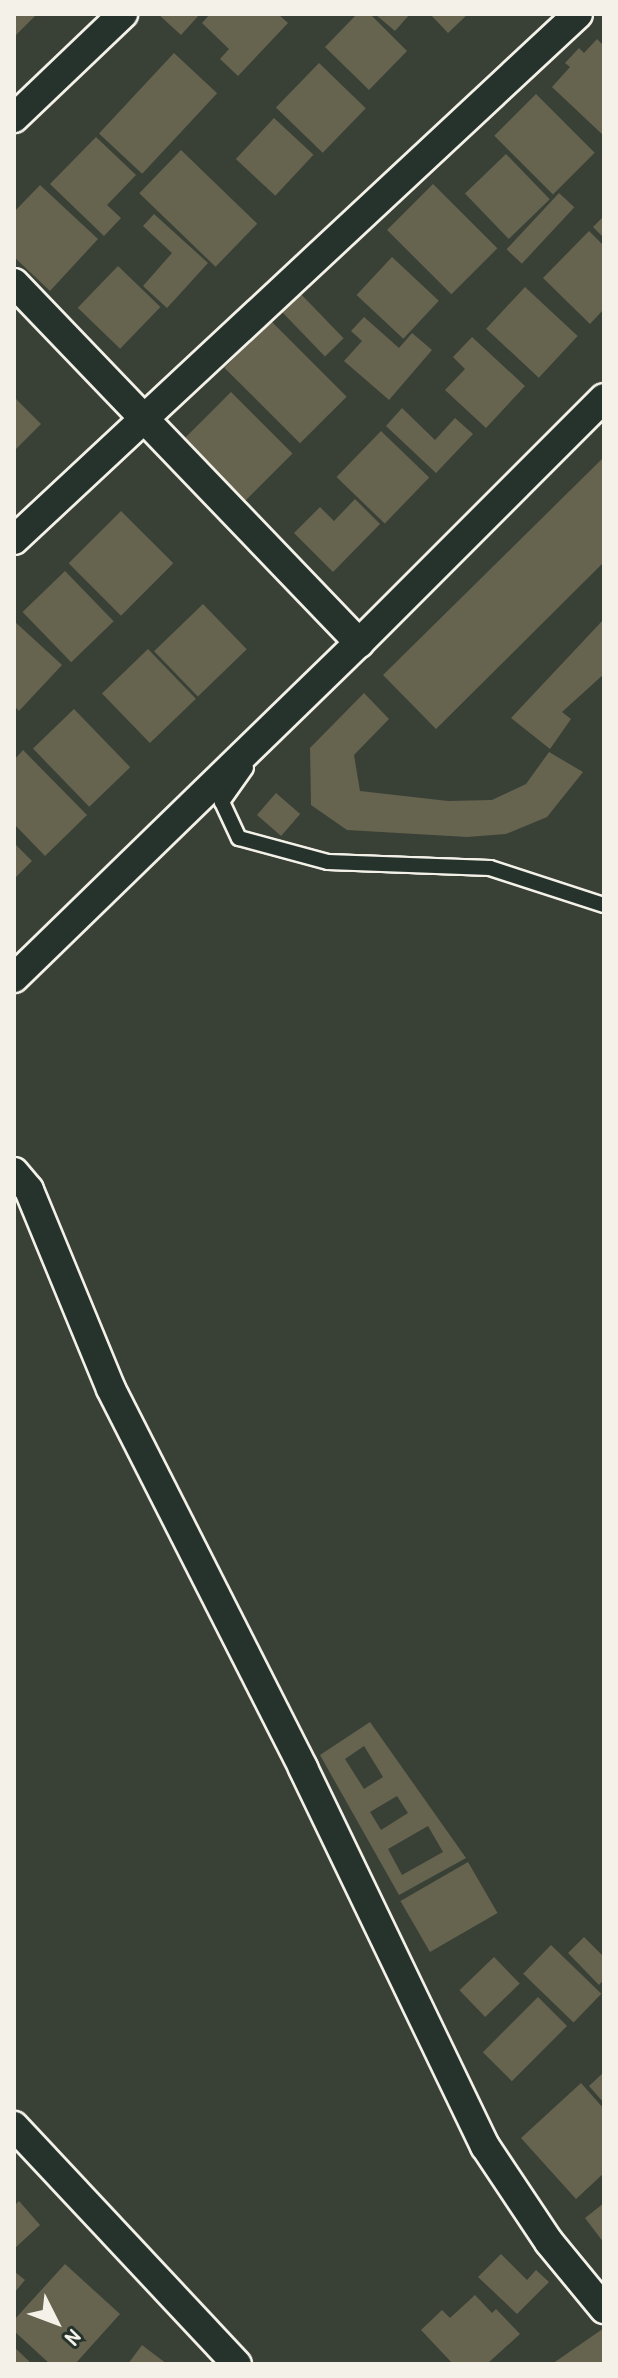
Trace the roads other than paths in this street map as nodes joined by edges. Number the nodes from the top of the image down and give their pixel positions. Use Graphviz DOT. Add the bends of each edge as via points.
graph roads {
  1 [pos="123,14"];
  2 [pos="578,14"];
  3 [pos="14,118"];
  4 [pos="14,283"];
  5 [pos="604,398"];
  6 [pos="143,417"];
  7 [pos="14,540"];
  8 [pos="359,643"];
  9 [pos="280,719"];
  10 [pos="604,905"];
  11 [pos="14,978"];
  12 [pos="14,1172"];
  13 [pos="14,2126"];
  14 [pos="604,2309"];
  15 [pos="237,2364"];
  1 -- 3 [label="street"];
  2 -- 6 [label="street"];
  4 -- 6 [label="street"];
  5 -- 8 [label="street"];
  6 -- 7 [label="street"];
  6 -- 8 [label="street"];
  8 -- 9 [label="street"];
  9 -- 10 [label="lane" via="222,802 239,838 328,862 490,868"];
  9 -- 11 [label="street"];
  12 -- 14 [label="street" via="29,1190 111,1389 485,2146 549,2242"];
  13 -- 15 [label="street"];
}
